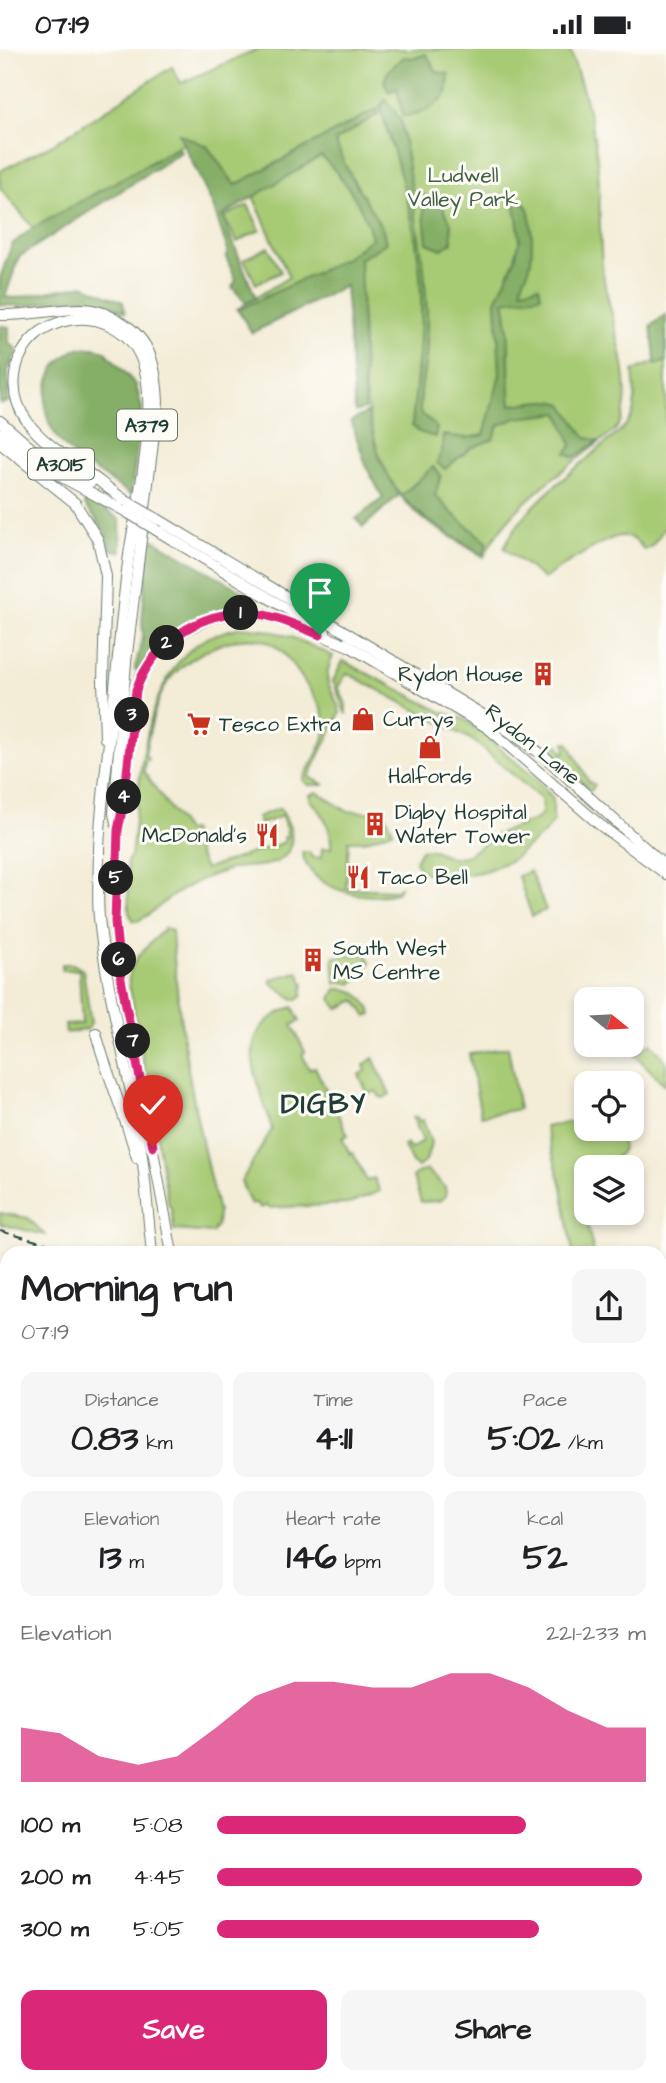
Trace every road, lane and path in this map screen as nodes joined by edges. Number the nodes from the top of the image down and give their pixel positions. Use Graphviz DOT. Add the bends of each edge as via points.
graph roads {
  1 [pos="0,315"];
  2 [pos="0,421"];
  3 [pos="0,433"];
  4 [pos="0,443"];
  5 [pos="125,506"];
  6 [pos="260,588"];
  7 [pos="238,612"];
  8 [pos="349,646"];
  9 [pos="106,759"];
  10 [pos="118,830"];
  11 [pos="666,867"];
  12 [pos="666,874"];
  13 [pos="96,1033"];
  14 [pos="144,1186"];
  15 [pos="151,1246"];
  16 [pos="171,1246"];
  1 -- 10 [label="main road, A379" via="84,309 106,313 129,326 143,341 156,374 158,402 126,662 114,814"];
  2 -- 5 [label="main road, Rydon Lane / A3015" via="32,449"];
  3 -- 5 [label="main road, Rydon Lane / A3015" via="60,476"];
  4 -- 9 [label="main road, A379" via="75,503 98,540 106,576"];
  5 -- 6 [label="main road, Rydon Lane / A3015, bridge"];
  5 -- 9 [label="main road, A379" via="31,431 20,413 13,384 18,362 28,344 50,326 81,318 113,326 140,355 148,389 142,474"];
  6 -- 7 [label="main road" via="248,607"];
  6 -- 8 [label="main road, Rydon Lane / A3015"];
  6 -- 11 [label="main road, Rydon Lane / A3015" via="503,727 551,762"];
  7 -- 8 [label="main road, A3015" via="274,618"];
  7 -- 10 [label="main road, A3015" via="187,629 158,652 141,676"];
  8 -- 12 [label="main road, Rydon Lane / A3015" via="488,728 600,825"];
  9 -- 14 [label="main road, A379" via="100,812 99,914"];
  10 -- 16 [label="main road, A379" via="117,952"];
  13 -- 14 [label="main road, A379"];
  14 -- 15 [label="main road, A379"];
}
